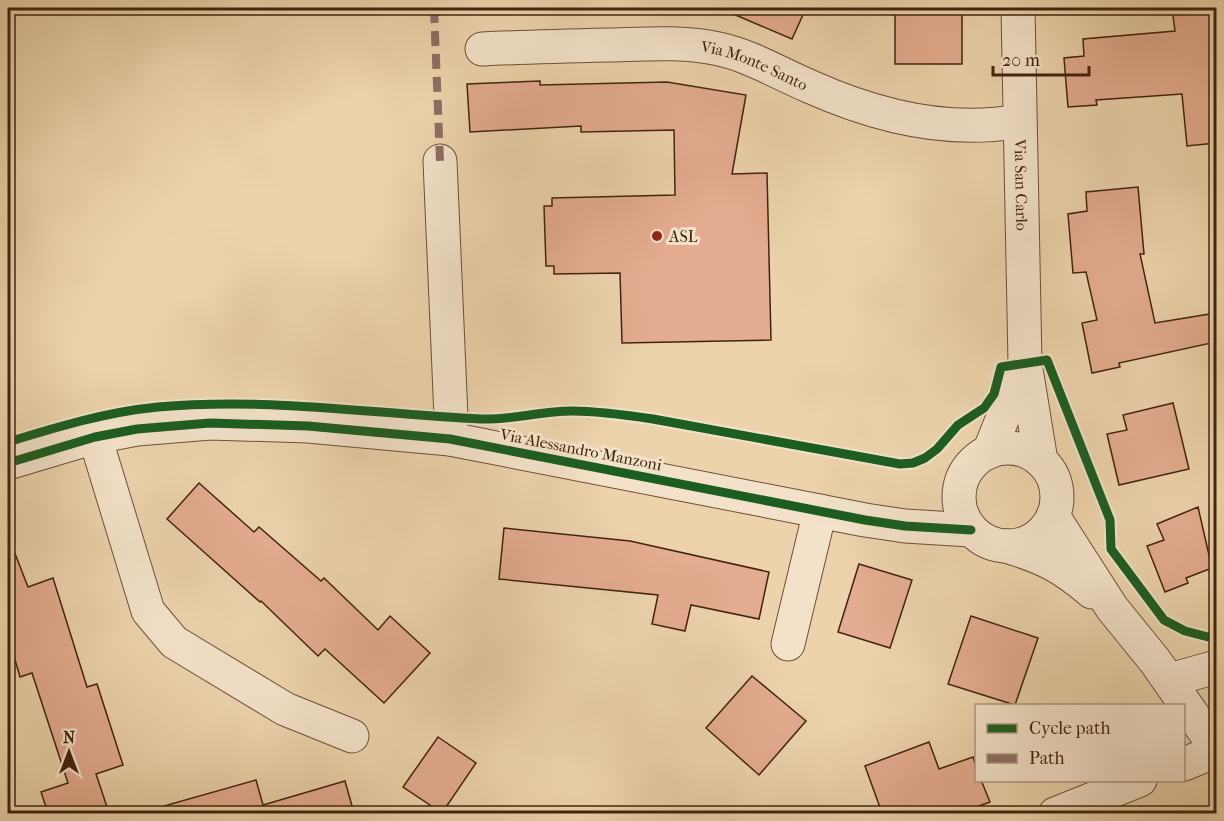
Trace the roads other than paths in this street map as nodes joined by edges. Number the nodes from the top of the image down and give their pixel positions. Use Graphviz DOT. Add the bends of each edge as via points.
graph roads {
  1 [pos="1018,8"];
  2 [pos="482,49"];
  3 [pos="1019,121"];
  4 [pos="440,161"];
  5 [pos="1025,363"];
  6 [pos="95,436"];
  7 [pos="450,439"];
  8 [pos="989,452"];
  9 [pos="1041,461"];
  10 [pos="8,463"];
  11 [pos="958,496"];
  12 [pos="829,513"];
  13 [pos="1053,516"];
  14 [pos="971,530"];
  15 [pos="1006,546"];
  16 [pos="1112,608"];
  17 [pos="789,644"];
  18 [pos="1216,667"];
  19 [pos="1170,680"];
  20 [pos="352,736"];
  21 [pos="1216,749"];
  22 [pos="1185,764"];
  23 [pos="1135,782"];
  24 [pos="1055,813"];
  1 -- 3 [label="street, Via San Carlo"];
  2 -- 3 [label="street, Via Monte Santo" via="697,45 734,52 829,95 894,116 951,124"];
  3 -- 5 [label="street, Via San Carlo"];
  4 -- 7 [label="street"];
  5 -- 8 [label="street, Via San Carlo"];
  5 -- 9 [label="street, Via San Carlo"];
  6 -- 7 [label="street, Via Alessandro Manzoni" via="179,424 241,423"];
  6 -- 10 [label="street, Via Alessandro Manzoni"];
  6 -- 20 [label="street" via="148,611 174,642 285,709"];
  7 -- 12 [label="street, Via Alessandro Manzoni"];
  8 -- 9 [label="street" via="1017,449"];
  8 -- 11 [label="street" via="967,469"];
  9 -- 13 [label="street" via="1056,487"];
  11 -- 12 [label="street, Via Alessandro Manzoni" via="915,509"];
  11 -- 14 [label="street"];
  12 -- 14 [label="street, Via Alessandro Manzoni" via="890,524"];
  12 -- 17 [label="street"];
  13 -- 15 [label="street" via="1034,539"];
  13 -- 16 [label="street"];
  14 -- 15 [label="street" via="985,541"];
  15 -- 16 [label="street" via="1062,568"];
  16 -- 19 [label="street"];
  18 -- 19 [label="street"];
  19 -- 21 [label="street"];
  21 -- 22 [label="street"];
  23 -- 24 [label="street"];
}
